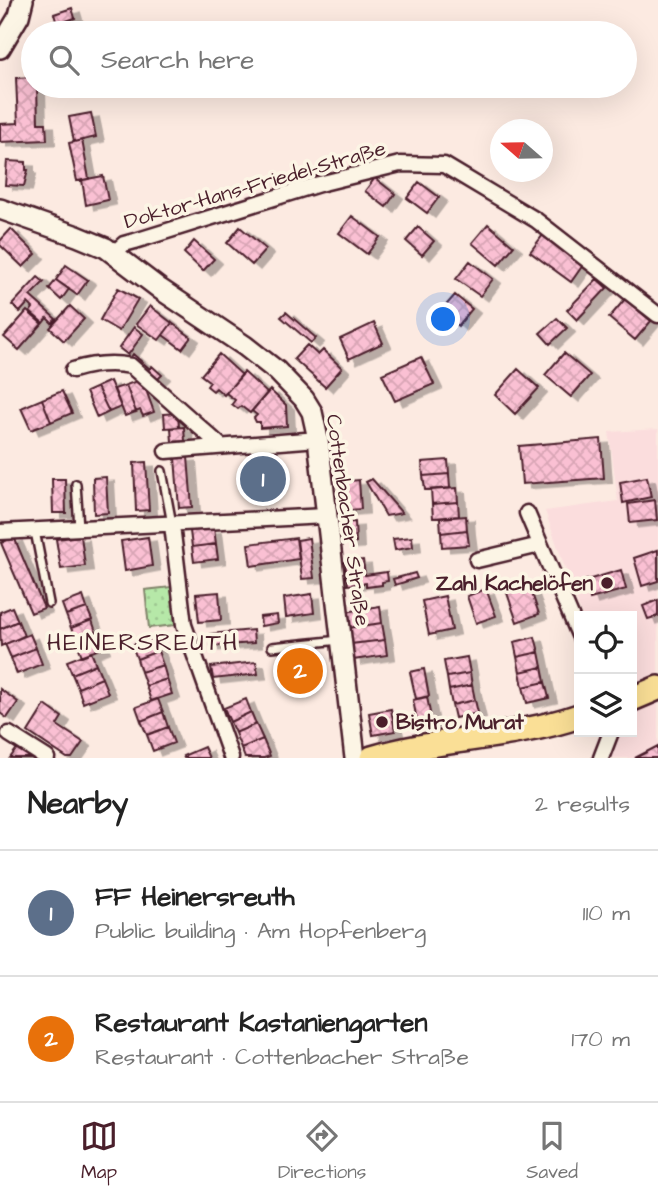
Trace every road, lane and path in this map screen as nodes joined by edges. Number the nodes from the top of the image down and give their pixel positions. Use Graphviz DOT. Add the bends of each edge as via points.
graph roads {
  1 [pos="23,0"];
  2 [pos="0,48"];
  3 [pos="0,209"];
  4 [pos="113,254"];
  5 [pos="658,315"];
  6 [pos="73,370"];
  7 [pos="318,439"];
  8 [pos="221,446"];
  9 [pos="166,451"];
  10 [pos="162,471"];
  11 [pos="76,484"];
  12 [pos="527,513"];
  13 [pos="326,516"];
  14 [pos="172,525"];
  15 [pos="79,527"];
  16 [pos="35,531"];
  17 [pos="0,532"];
  18 [pos="540,545"];
  19 [pos="477,560"];
  20 [pos="49,603"];
  21 [pos="574,623"];
  22 [pos="341,640"];
  23 [pos="272,647"];
  24 [pos="658,688"];
  25 [pos="637,697"];
  26 [pos="574,717"];
  27 [pos="9,734"];
  28 [pos="609,737"];
  29 [pos="231,757"];
  30 [pos="47,758"];
  31 [pos="355,758"];
  32 [pos="372,758"];
  33 [pos="601,758"];
  1 -- 2 [label="street"];
  3 -- 4 [label="street, Cottenbacher Straße" via="92,241"];
  4 -- 5 [label="street, Doktor-Hans-Friedel-Straße" via="124,244 331,181 400,164 444,165 536,220"];
  4 -- 7 [label="street, Cottenbacher Straße" via="277,371 309,405"];
  6 -- 8 [label="street" via="104,364 131,366"];
  7 -- 8 [label="street"];
  7 -- 13 [label="street, Cottenbacher Straße"];
  8 -- 9 [label="street"];
  10 -- 14 [label="lane"];
  11 -- 15 [label="lane"];
  12 -- 18 [label="street"];
  13 -- 14 [label="street"];
  13 -- 22 [label="street, Cottenbacher Straße"];
  14 -- 15 [label="street"];
  14 -- 29 [label="street" via="184,625"];
  15 -- 16 [label="street"];
  16 -- 17 [label="street"];
  16 -- 20 [label="lane"];
  18 -- 19 [label="street"];
  18 -- 21 [label="street"];
  22 -- 23 [label="lane"];
  22 -- 31 [label="street, Cottenbacher Straße"];
  24 -- 25 [label="main road"];
  26 -- 32 [label="main road"];
  27 -- 30 [label="street"];
  28 -- 33 [label="street"];
}
